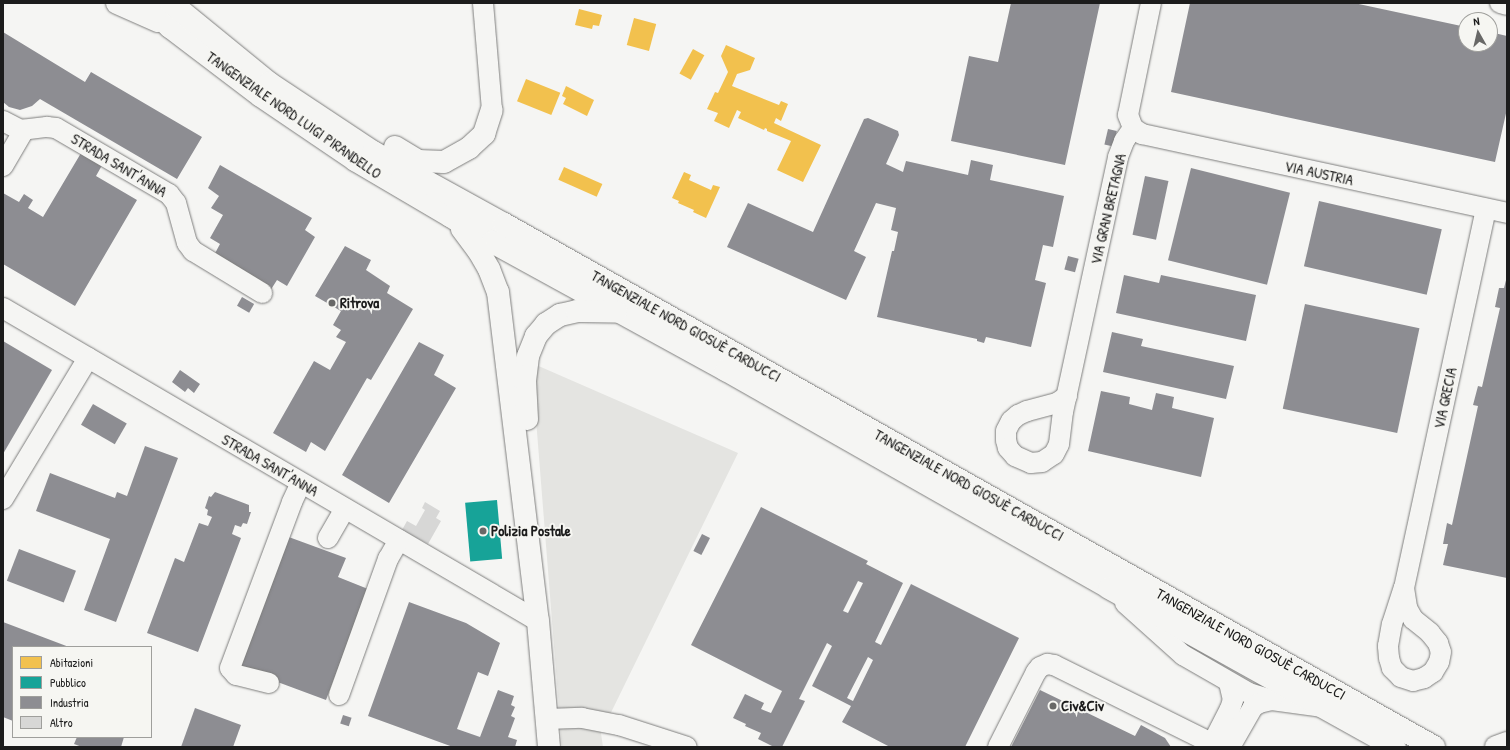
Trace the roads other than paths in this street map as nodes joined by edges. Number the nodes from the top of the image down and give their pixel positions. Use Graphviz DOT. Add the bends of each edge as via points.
graph roads {
  1 [pos="117,3"];
  2 [pos="145,3"];
  3 [pos="171,3"];
  4 [pos="483,3"];
  5 [pos="1152,3"];
  6 [pos="1500,3"];
  7 [pos="1507,4"];
  8 [pos="170,27"];
  9 [pos="492,110"];
  10 [pos="313,112"];
  11 [pos="3,121"];
  12 [pos="1134,128"];
  13 [pos="24,130"];
  14 [pos="3,166"];
  15 [pos="1486,209"];
  16 [pos="1507,213"];
  17 [pos="450,216"];
  18 [pos="504,224"];
  19 [pos="492,242"];
  20 [pos="262,293"];
  21 [pos="3,308"];
  22 [pos="622,313"];
  23 [pos="88,358"];
  24 [pos="1067,396"];
  25 [pos="301,483"];
  26 [pos="3,499"];
  27 [pos="345,508"];
  28 [pos="328,538"];
  29 [pos="399,540"];
  30 [pos="1109,588"];
  31 [pos="1404,588"];
  32 [pos="538,622"];
  33 [pos="1229,682"];
  34 [pos="269,684"];
  35 [pos="339,695"];
  36 [pos="1272,700"];
  37 [pos="1323,707"];
  38 [pos="547,719"];
  39 [pos="1507,743"];
  40 [pos="1220,746"];
  41 [pos="1435,746"];
  42 [pos="550,747"];
  43 [pos="687,747"];
  44 [pos="998,747"];
  45 [pos="1395,747"];
  46 [pos="1496,747"];
  1 -- 8 [label="main road"];
  2 -- 8 [label="main road, TANGENZIALE NORD LUIGI PIRANDELLO"];
  3 -- 10 [label="main road, TANGENZIALE NORD LUIGI PIRANDELLO" via="269,83"];
  4 -- 9 [label="street"];
  5 -- 12 [label="street" via="1128,115"];
  6 -- 7 [label="street"];
  8 -- 17 [label="main road, TANGENZIALE NORD LUIGI PIRANDELLO" via="245,85 348,156"];
  9 -- 10 [label="main road" via="484,134 469,148 444,162 418,161 334,112"];
  10 -- 18 [label="main road, TANGENZIALE NORD LUIGI PIRANDELLO" via="373,152"];
  11 -- 13 [label="street, STRADA SANT'ANNA"];
  12 -- 15 [label="street, VIA AUSTRIA" via="1142,134"];
  12 -- 24 [label="street, VIA GRAN BRETAGNA" via="1124,141 1118,157"];
  13 -- 14 [label="street"];
  13 -- 20 [label="street, STRADA SANT'ANNA" via="56,128 169,194 176,203 187,242 193,251"];
  15 -- 16 [label="street, VIA AUSTRIA"];
  15 -- 31 [label="street, VIA GRECIA"];
  17 -- 19 [label="main road, TANGENZIALE NORD LUIGI PIRANDELLO"];
  17 -- 32 [label="main road" via="478,250 489,268 498,292"];
  18 -- 41 [label="main road, TANGENZIALE NORD GIOSUÈ CARDUCCI"];
  19 -- 22 [label="main road, TANGENZIALE NORD GIOSUÈ CARDUCCI"];
  21 -- 23 [label="street, STRADA SANT'ANNA"];
  22 -- 30 [label="main road, TANGENZIALE NORD GIOSUÈ CARDUCCI"];
  22 -- 32 [label="main road" via="577,311 560,315 546,324 536,336 528,356 525,381"];
  23 -- 25 [label="street, STRADA SANT'ANNA"];
  23 -- 26 [label="street"];
  25 -- 27 [label="street, STRADA SANT'ANNA"];
  25 -- 34 [label="street" via="230,668 236,675"];
  27 -- 28 [label="street"];
  27 -- 29 [label="street, STRADA SANT'ANNA"];
  29 -- 32 [label="street, STRADA SANT'ANNA"];
  29 -- 35 [label="street" via="388,559"];
  30 -- 33 [label="street" via="1183,655"];
  30 -- 37 [label="main road, TANGENZIALE NORD GIOSUÈ CARDUCCI"];
  32 -- 38 [label="main road"];
  33 -- 36 [label="street" via="1249,693"];
  33 -- 40 [label="street" via="1233,700"];
  36 -- 37 [label="street"];
  36 -- 40 [label="street" via="1253,707"];
  37 -- 45 [label="main road, TANGENZIALE NORD GIOSUÈ CARDUCCI"];
  38 -- 42 [label="main road"];
  38 -- 43 [label="street" via="582,718 619,725"];
  39 -- 46 [label="main road"];
  40 -- 44 [label="street" via="1054,665 1047,664 1036,672"];
}
